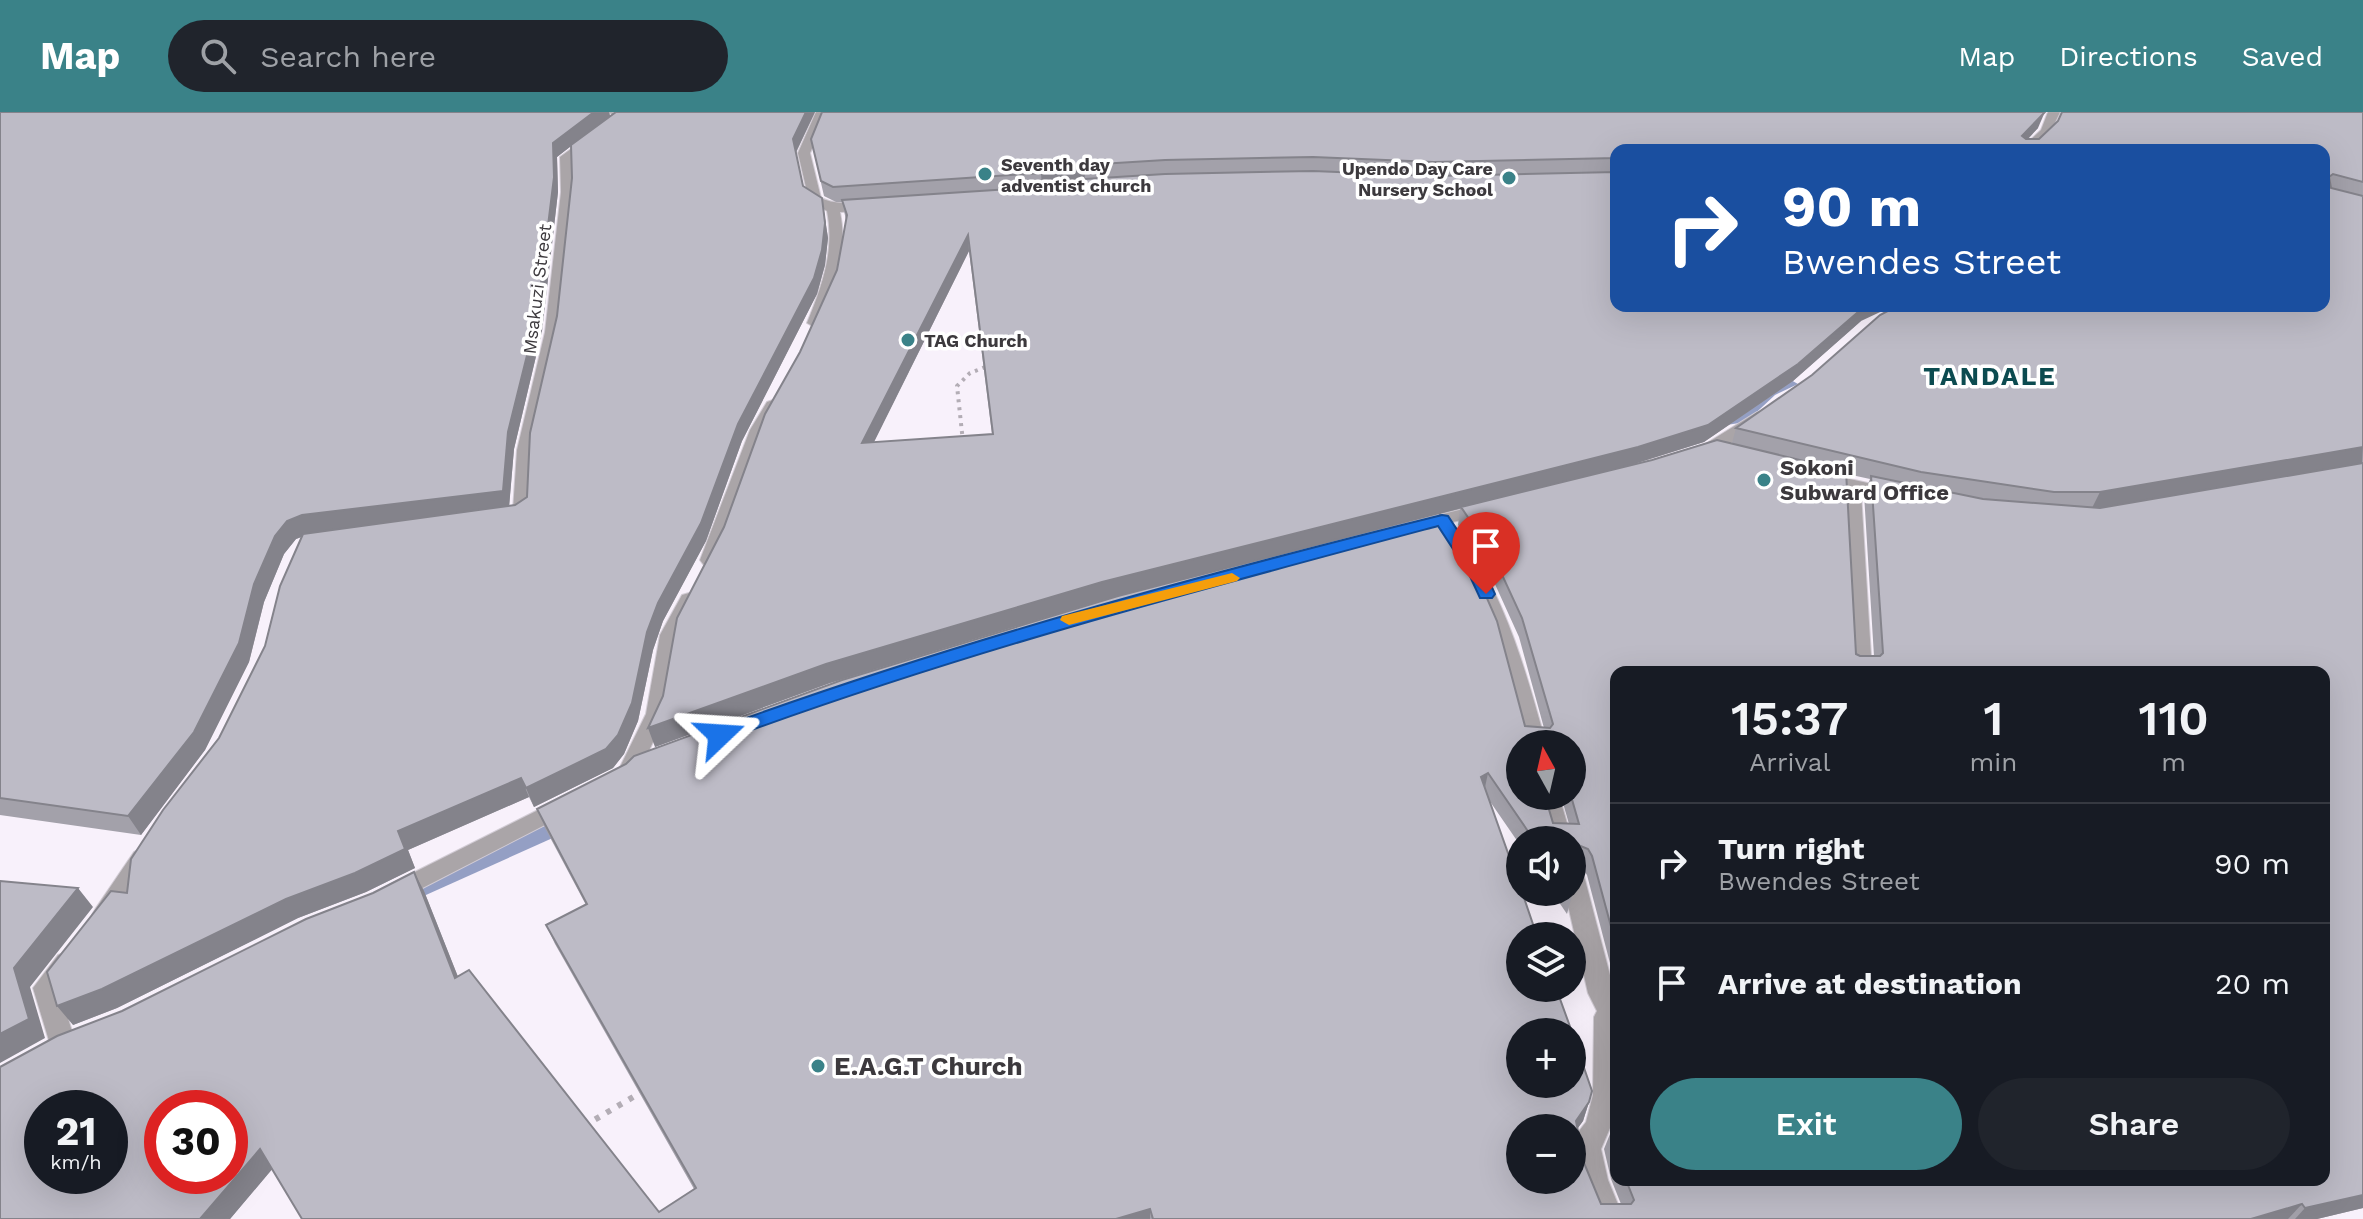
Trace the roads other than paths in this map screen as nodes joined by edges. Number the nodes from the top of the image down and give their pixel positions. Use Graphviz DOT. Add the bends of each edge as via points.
graph roads {
  1 [pos="614,112"];
  2 [pos="822,112"];
  3 [pos="2054,112"];
  4 [pos="2034,144"];
  5 [pos="878,206"];
  6 [pos="833,209"];
  7 [pos="806,341"];
  8 [pos="779,393"];
  9 [pos="1775,404"];
  10 [pos="1711,449"];
  11 [pos="1739,456"];
  12 [pos="1684,458"];
  13 [pos="1810,474"];
  14 [pos="1852,485"];
  15 [pos="1913,498"];
  16 [pos="1501,505"];
  17 [pos="483,520"];
  18 [pos="1442,520"];
  19 [pos="1400,531"];
  20 [pos="1862,666"];
  21 [pos="1531,730"];
  22 [pos="661,756"];
  23 [pos="631,767"];
  24 [pos="609,782"];
  25 [pos="582,796"];
  26 [pos="150,845"];
  27 [pos="375,902"];
  28 [pos="1581,906"];
  29 [pos="1610,1006"];
  30 [pos="1610,1014"];
  31 [pos="89,1034"];
  32 [pos="1610,1219"];
  1 -- 17 [label="street, Msakuzi Street" via="626,114 566,157 552,332 525,450 521,515"];
  2 -- 6 [label="street" via="804,153 815,200"];
  3 -- 4 [label="street"];
  5 -- 6 [label="street"];
  6 -- 7 [label="street" via="839,230 830,285"];
  8 -- 23 [label="street" via="758,430 717,544 670,635 656,714"];
  9 -- 10 [label="street"];
  10 -- 11 [label="street"];
  10 -- 12 [label="street"];
  13 -- 14 [label="street"];
  14 -- 15 [label="street"];
  14 -- 20 [label="street"];
  16 -- 18 [label="street"];
  18 -- 19 [label="street"];
  18 -- 21 [label="street" via="1477,572 1506,638"];
  22 -- 23 [label="street"];
  23 -- 24 [label="street"];
  25 -- 27 [label="street"];
  26 -- 31 [label="street" via="46,988 56,1048"];
  28 -- 29 [label="street" via="1601,993"];
  30 -- 32 [label="street" via="1609,1086 1598,1128 1586,1144 1586,1160"];
}
